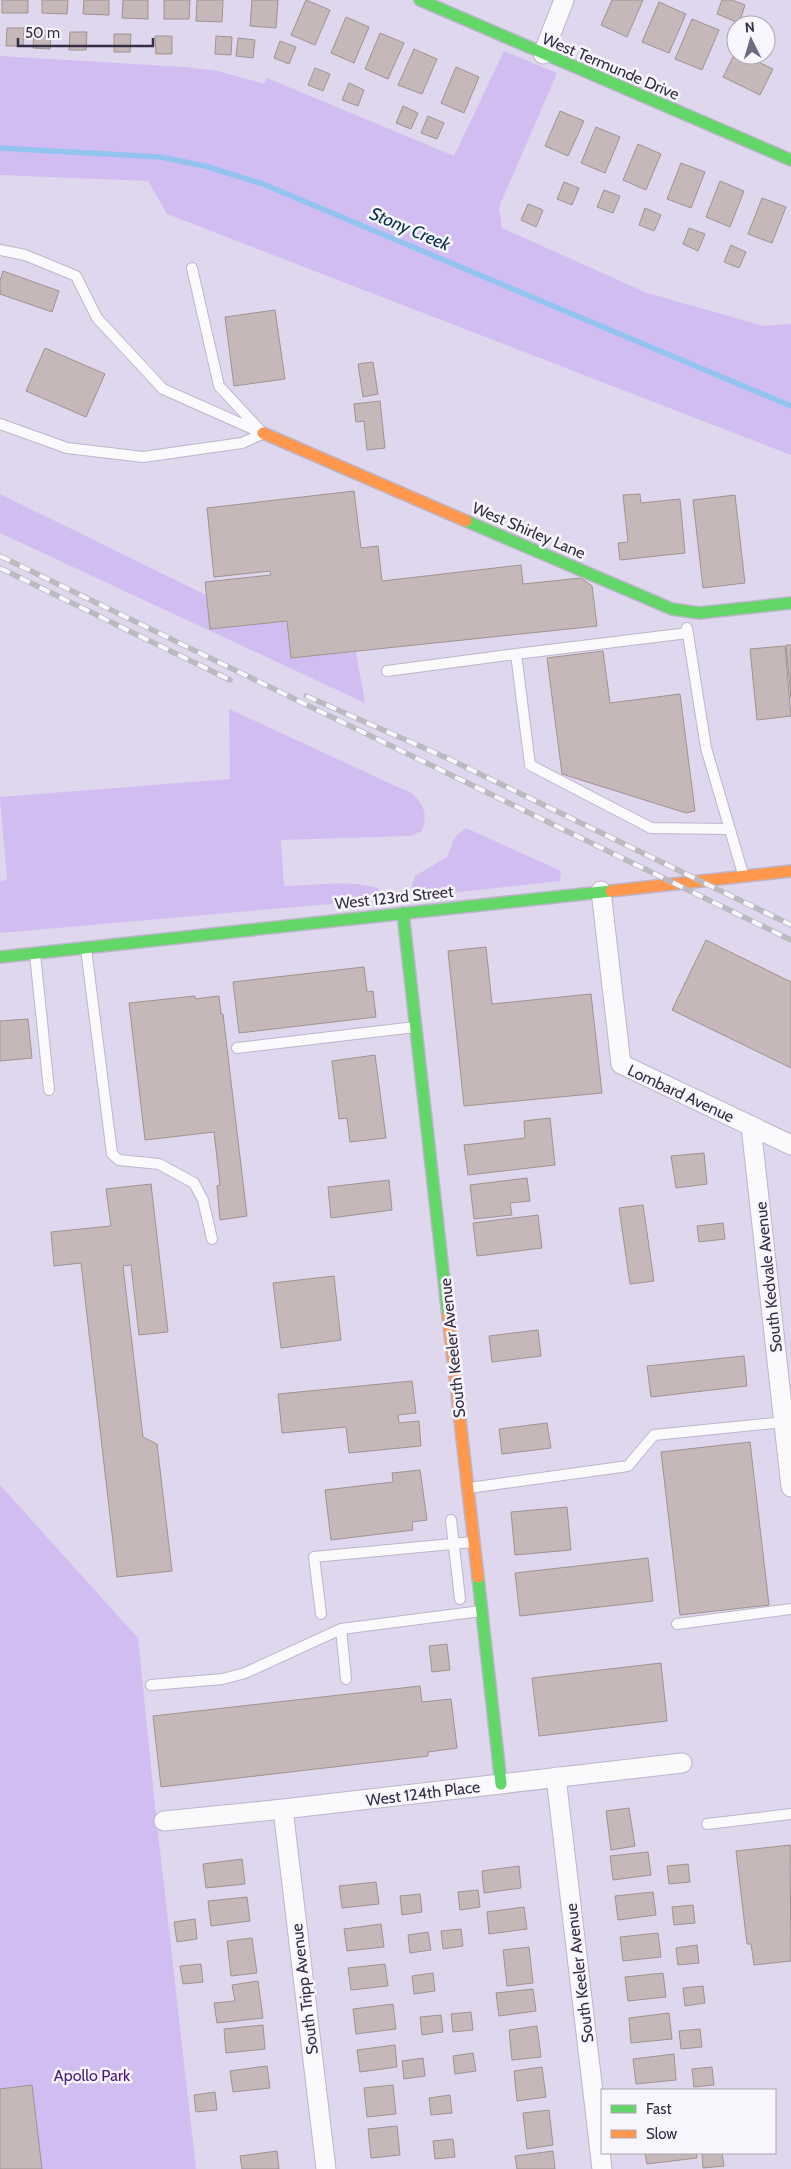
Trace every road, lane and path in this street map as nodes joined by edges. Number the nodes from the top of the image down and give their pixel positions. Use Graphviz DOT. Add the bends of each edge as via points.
graph roads {
  1 [pos="420,0"];
  2 [pos="564,0"];
  3 [pos="543,54"];
  4 [pos="791,160"];
  5 [pos="0,250"];
  6 [pos="192,268"];
  7 [pos="0,424"];
  8 [pos="263,433"];
  9 [pos="791,604"];
  10 [pos="685,612"];
  11 [pos="688,633"];
  12 [pos="516,654"];
  13 [pos="386,671"];
  14 [pos="729,830"];
  15 [pos="791,871"];
  16 [pos="743,875"];
  17 [pos="600,891"];
  18 [pos="402,913"];
  19 [pos="86,948"];
  20 [pos="35,953"];
  21 [pos="0,957"];
  22 [pos="416,1027"];
  23 [pos="237,1048"];
  24 [pos="49,1090"];
  25 [pos="751,1126"];
  26 [pos="791,1144"];
  27 [pos="212,1239"];
  28 [pos="784,1422"];
  29 [pos="791,1487"];
  30 [pos="468,1488"];
  31 [pos="451,1520"];
  32 [pos="474,1542"];
  33 [pos="454,1544"];
  34 [pos="460,1599"];
  35 [pos="791,1609"];
  36 [pos="482,1611"];
  37 [pos="321,1614"];
  38 [pos="677,1624"];
  39 [pos="342,1629"];
  40 [pos="346,1678"];
  41 [pos="151,1685"];
  42 [pos="682,1764"];
  43 [pos="556,1777"];
  44 [pos="501,1784"];
  45 [pos="283,1810"];
  46 [pos="791,1814"];
  47 [pos="164,1821"];
  48 [pos="707,1824"];
  49 [pos="326,2169"];
  50 [pos="602,2169"];
  1 -- 3 [label="street, West Termunde Drive"];
  2 -- 3 [label="street"];
  3 -- 4 [label="street, West Termunde Drive"];
  5 -- 8 [label="lane" via="25,255 76,276 97,318 163,389"];
  6 -- 8 [label="lane" via="219,386"];
  7 -- 8 [label="lane" via="67,448 143,457 242,443"];
  8 -- 10 [label="street, West Shirley Lane"];
  9 -- 10 [label="street, West Shirley Lane"];
  10 -- 11 [label="lane"];
  11 -- 12 [label="lane"];
  11 -- 14 [label="lane" via="706,748"];
  12 -- 13 [label="lane"];
  12 -- 14 [label="lane" via="530,765 651,828"];
  14 -- 16 [label="lane"];
  15 -- 16 [label="street, West 123rd Street"];
  16 -- 17 [label="street, West 123rd Street"];
  17 -- 18 [label="street, West 123rd Street"];
  17 -- 25 [label="street, Lombard Avenue" via="621,1064"];
  18 -- 19 [label="street, West 123rd Street"];
  18 -- 22 [label="street, South Keeler Avenue"];
  19 -- 20 [label="street, West 123rd Street"];
  19 -- 27 [label="lane" via="112,1154 119,1160 159,1164 194,1183 203,1200"];
  20 -- 21 [label="street, West 123rd Street"];
  20 -- 24 [label="lane"];
  22 -- 23 [label="lane"];
  22 -- 30 [label="street, South Keeler Avenue"];
  25 -- 26 [label="street, Lombard Avenue"];
  25 -- 28 [label="street, South Kedvale Avenue"];
  28 -- 29 [label="street, South Kedvale Avenue"];
  28 -- 30 [label="lane" via="654,1435 628,1466"];
  30 -- 32 [label="street, South Keeler Avenue"];
  31 -- 33 [label="lane"];
  32 -- 33 [label="lane"];
  32 -- 36 [label="street, South Keeler Avenue"];
  33 -- 34 [label="lane"];
  33 -- 37 [label="lane" via="314,1558"];
  35 -- 38 [label="lane"];
  36 -- 39 [label="lane"];
  36 -- 44 [label="street, South Keeler Avenue"];
  39 -- 40 [label="lane"];
  39 -- 41 [label="lane" via="245,1673 223,1679"];
  42 -- 43 [label="street, West 124th Place"];
  43 -- 44 [label="street, West 124th Place"];
  43 -- 50 [label="street, South Keeler Avenue"];
  44 -- 45 [label="street, West 124th Place"];
  45 -- 47 [label="street, West 124th Place"];
  45 -- 49 [label="street, South Tripp Avenue"];
  46 -- 48 [label="lane"];
}
